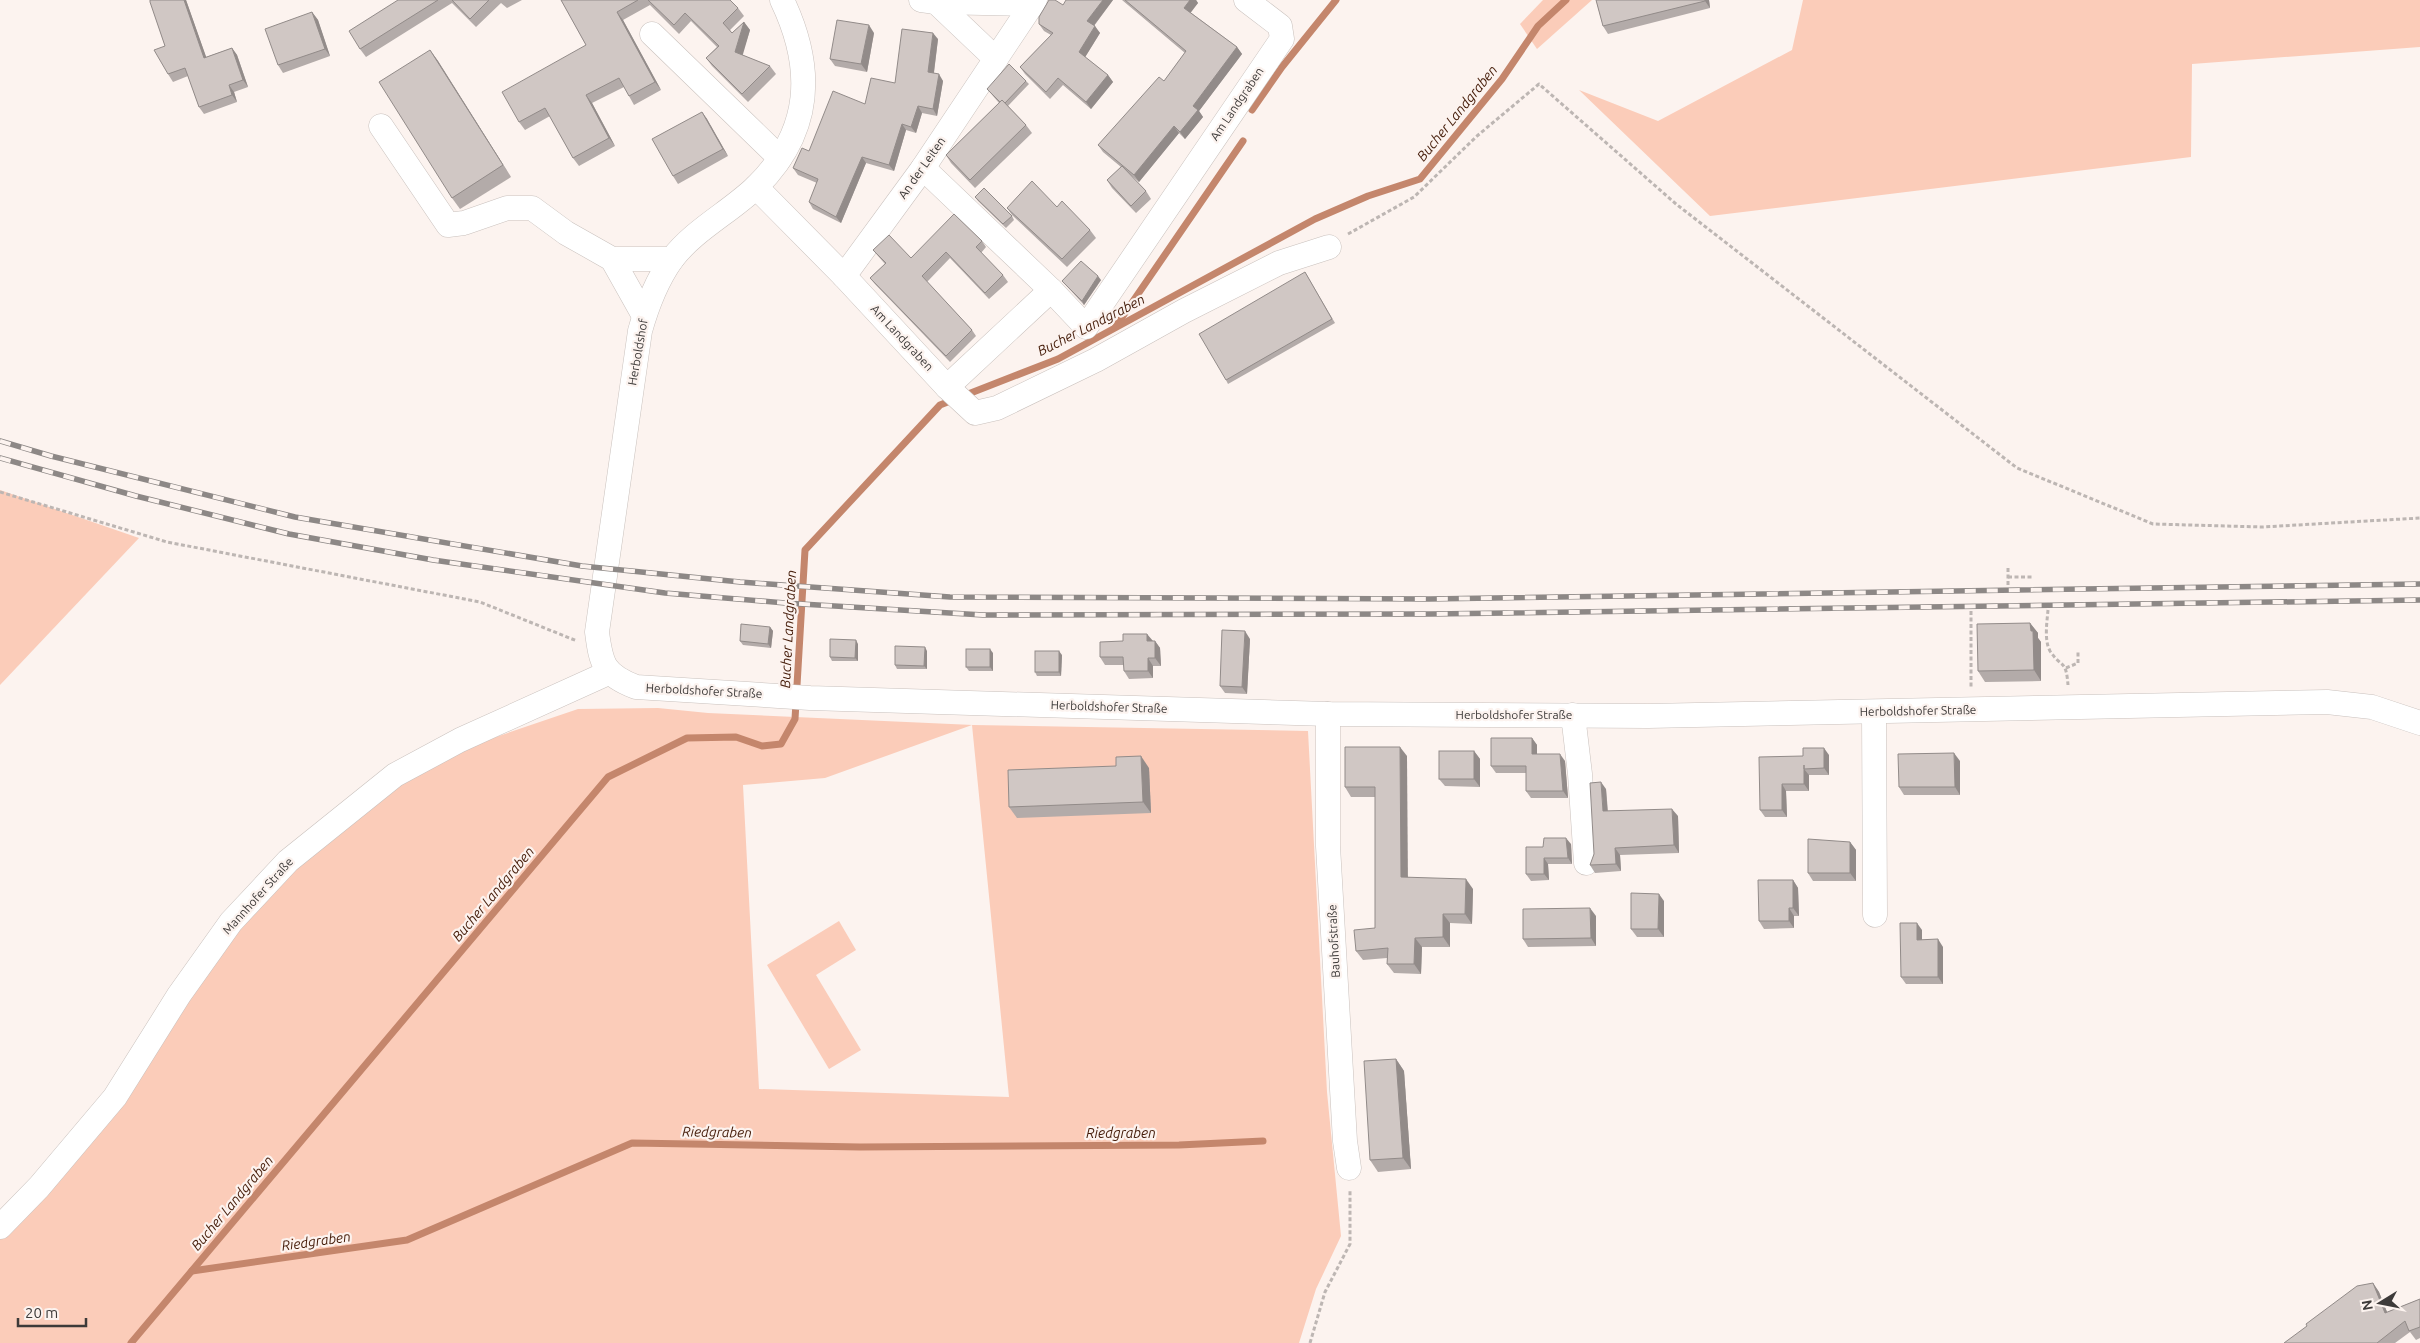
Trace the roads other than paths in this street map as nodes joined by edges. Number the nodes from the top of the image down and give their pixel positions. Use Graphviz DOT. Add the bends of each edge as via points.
graph roads {
  1 [pos="782,0"];
  2 [pos="1246,0"];
  3 [pos="928,1"];
  4 [pos="1034,2"];
  5 [pos="652,34"];
  6 [pos="996,59"];
  7 [pos="381,126"];
  8 [pos="780,158"];
  9 [pos="923,168"];
  10 [pos="756,187"];
  11 [pos="1329,247"];
  12 [pos="612,259"];
  13 [pos="672,259"];
  14 [pos="844,276"];
  15 [pos="1051,290"];
  16 [pos="644,316"];
  17 [pos="948,387"];
  18 [pos="608,673"];
  19 [pos="1874,712"];
  20 [pos="1328,714"];
  21 [pos="1573,715"];
  22 [pos="2420,724"];
  23 [pos="1586,863"];
  24 [pos="1875,915"];
  25 [pos="1349,1168"];
  26 [pos="0,1227"];
  1 -- 8 [label="street, Herboldshof" via="795,27 804,73 804,105 794,135"];
  2 -- 15 [label="street, Am Landgraben" via="1280,26 1282,39 1086,326"];
  3 -- 4 [label="street, An der Leiten"];
  3 -- 6 [label="street, An der Leiten"];
  4 -- 6 [label="street, An der Leiten"];
  5 -- 8 [label="street"];
  6 -- 9 [label="street, An der Leiten"];
  7 -- 12 [label="street" via="448,225 464,224 507,208 532,208 566,233"];
  8 -- 10 [label="street, Herboldshof"];
  9 -- 14 [label="street, An der Leiten"];
  9 -- 15 [label="street, Am Landgraben"];
  10 -- 13 [label="street, Herboldshof"];
  10 -- 14 [label="street, Am Landgraben"];
  11 -- 17 [label="street, Am Landgraben" via="1279,263 1096,360 997,408 975,413"];
  12 -- 13 [label="street"];
  12 -- 16 [label="street"];
  13 -- 16 [label="street, Herboldshof" via="651,296"];
  14 -- 17 [label="street, Am Landgraben"];
  15 -- 17 [label="street"];
  16 -- 18 [label="street, Herboldshof" via="596,632"];
  18 -- 20 [label="street, Herboldshofer Straße" via="636,687 810,698"];
  18 -- 26 [label="street, Mannhofer Straße" via="460,740 395,775 288,861 231,922 115,1097 39,1187"];
  19 -- 21 [label="street, Herboldshofer Straße"];
  19 -- 22 [label="street, Herboldshofer Straße" via="2326,702 2372,707"];
  19 -- 24 [label="street"];
  20 -- 21 [label="street, Herboldshofer Straße"];
  20 -- 25 [label="street, Bauhofstraße" via="1328,846"];
  21 -- 23 [label="street"];
}
